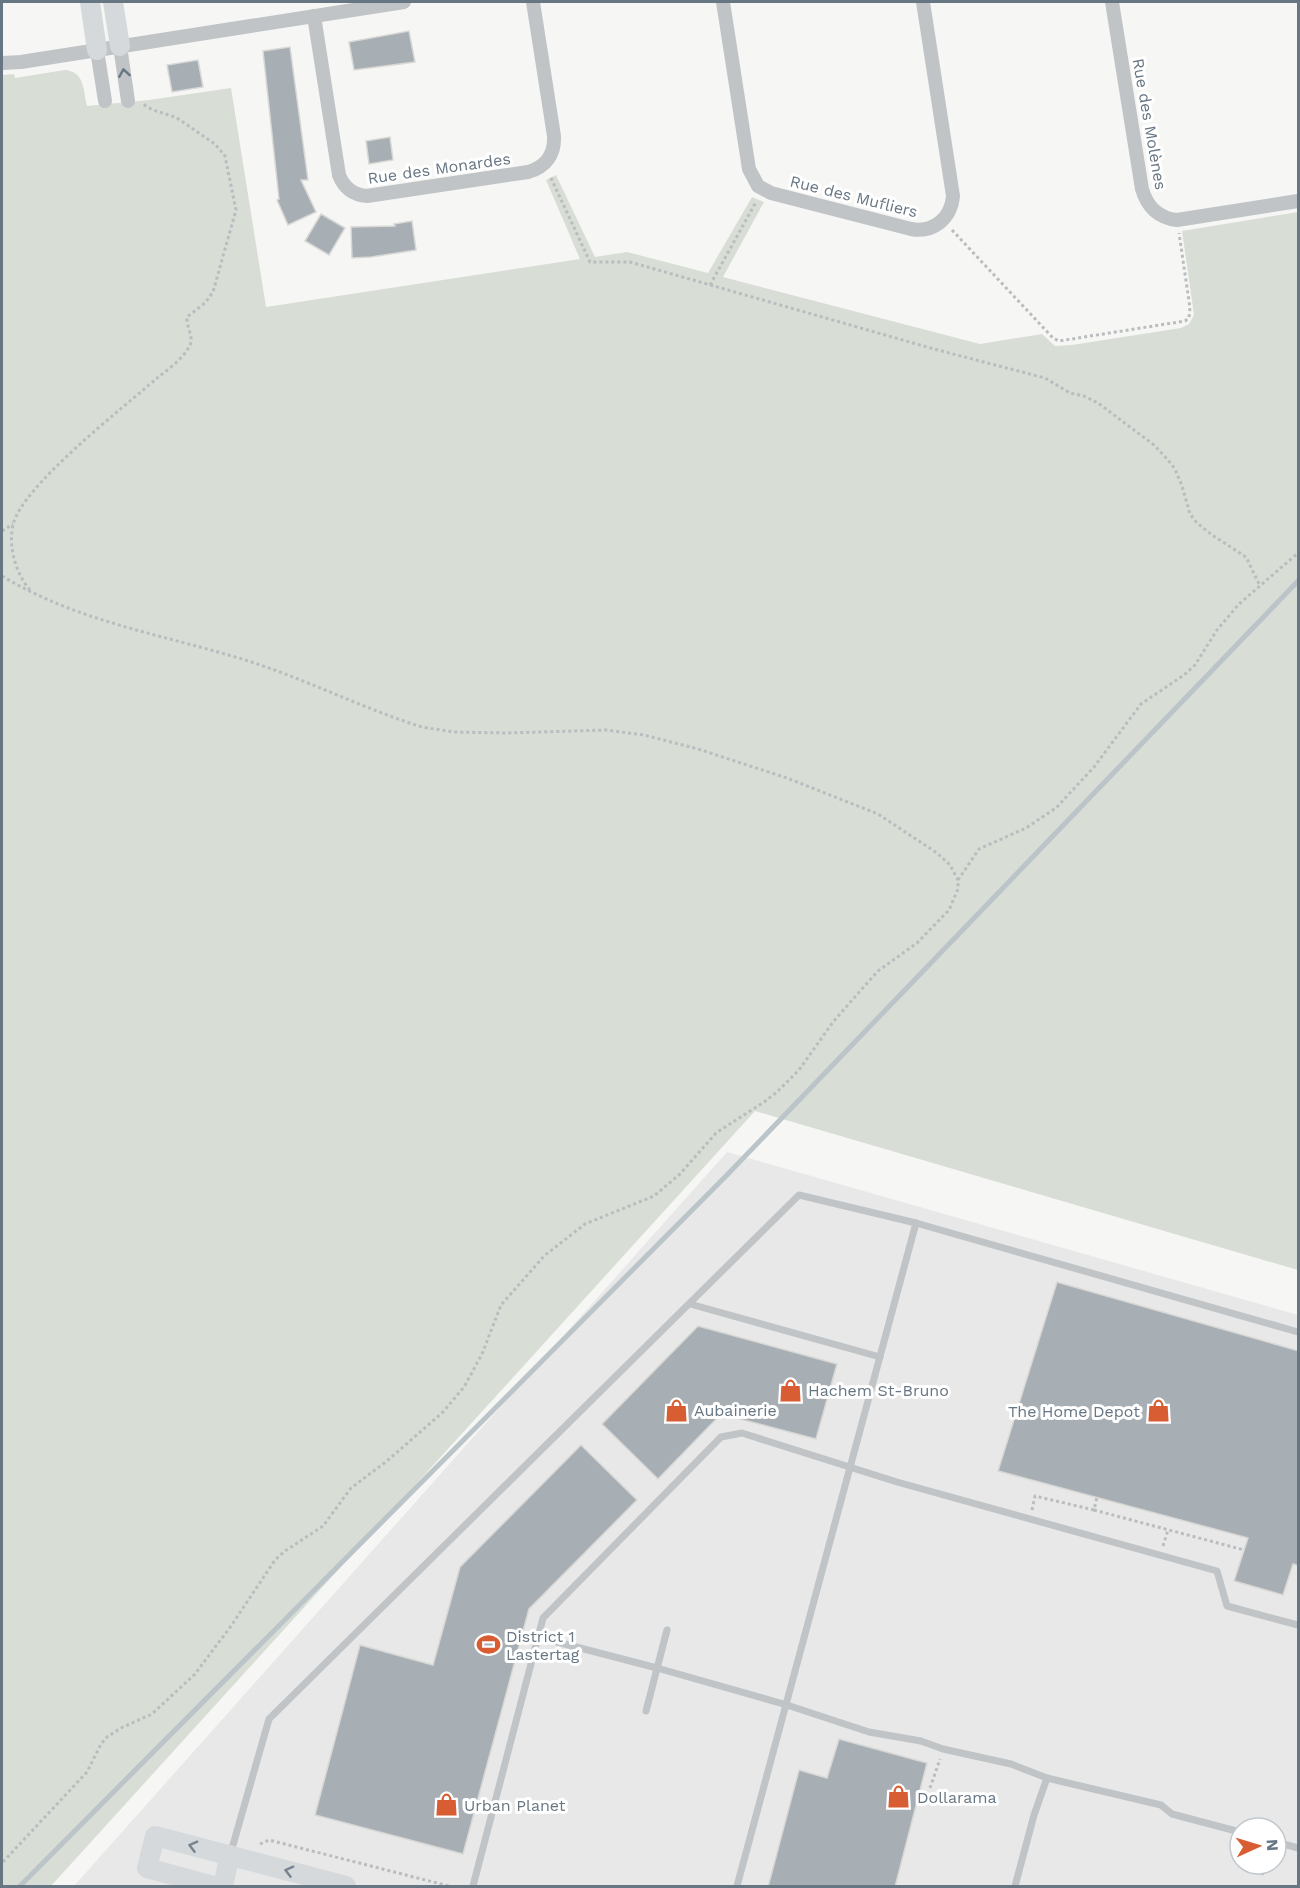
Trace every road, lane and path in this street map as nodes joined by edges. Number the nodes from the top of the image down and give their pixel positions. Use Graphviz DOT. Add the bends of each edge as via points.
graph roads {
  1 [pos="90,2"];
  2 [pos="113,2"];
  3 [pos="404,2"];
  4 [pos="533,2"];
  5 [pos="723,2"];
  6 [pos="923,2"];
  7 [pos="1112,2"];
  8 [pos="314,16"];
  9 [pos="120,46"];
  10 [pos="97,50"];
  11 [pos="2,63"];
  12 [pos="128,96"];
  13 [pos="147,100"];
  14 [pos="105,101"];
  15 [pos="148,108"];
  16 [pos="551,178"];
  17 [pos="757,200"];
  18 [pos="1299,201"];
  19 [pos="952,230"];
  20 [pos="1178,233"];
  21 [pos="710,285"];
  22 [pos="13,524"];
  23 [pos="2,531"];
  24 [pos="1299,553"];
  25 [pos="2,576"];
  26 [pos="1260,586"];
  27 [pos="30,591"];
  28 [pos="958,879"];
  29 [pos="915,1223"];
  30 [pos="690,1304"];
  31 [pos="1299,1332"];
  32 [pos="880,1357"];
  33 [pos="850,1467"];
  34 [pos="1035,1496"];
  35 [pos="1097,1497"];
  36 [pos="1094,1510"];
  37 [pos="1244,1550"];
  38 [pos="1299,1624"];
  39 [pos="667,1630"];
  40 [pos="538,1637"];
  41 [pos="657,1668"];
  42 [pos="787,1705"];
  43 [pos="646,1711"];
  44 [pos="943,1749"];
  45 [pos="1047,1778"];
  46 [pos="930,1788"];
  47 [pos="1228,1829"];
  48 [pos="260,1844"];
  49 [pos="230,1856"];
  50 [pos="2,1863"];
  51 [pos="213,1887"];
  52 [pos="223,1887"];
  53 [pos="345,1887"];
  54 [pos="449,1887"];
  55 [pos="473,1887"];
  56 [pos="737,1887"];
  57 [pos="1015,1887"];
  1 -- 10 [label="street"];
  2 -- 9 [label="street"];
  3 -- 8 [label="street"];
  4 -- 8 [label="street, Rue des Monardes" via="554,136 547,161 528,172 373,196 352,192 339,175"];
  5 -- 6 [label="street, Rue des Mufliers" via="749,169 758,186 771,193 922,230 942,221 953,196"];
  7 -- 18 [label="street, Rue des Molènes" via="1142,189 1152,209 1178,220"];
  8 -- 9 [label="street"];
  9 -- 10 [label="street"];
  12 -- 9 [label="street, one-way"];
  10 -- 11 [label="street"];
  10 -- 14 [label="street"];
  12 -- 15 [label="path"];
  13 -- 15 [label="path"];
  15 -- 22 [label="path" via="180,120 215,144 225,156 236,210 216,285 210,297 187,316 191,342 184,354 44,479"];
  16 -- 21 [label="path" via="590,262 630,262"];
  17 -- 21 [label="path"];
  19 -- 20 [label="path" via="1059,341 1189,318"];
  21 -- 26 [label="path" via="1045,378 1098,403 1168,460 1175,469 1190,514 1212,535 1246,557"];
  22 -- 23 [label="path"];
  22 -- 27 [label="path" via="19,573"];
  24 -- 26 [label="path"];
  25 -- 27 [label="path"];
  26 -- 28 [label="path" via="1228,616 1190,670 1141,704 1094,767 1056,808 1026,828 979,849"];
  27 -- 28 [label="path" via="77,613 243,660 422,727 507,733 606,730 698,748 878,814 937,853"];
  28 -- 50 [label="path" via="949,910 916,943 878,971 777,1092 716,1132 680,1174 654,1196 585,1224 544,1256 501,1305 477,1364 443,1412 351,1488 323,1526 274,1560 195,1674 152,1714 107,1737 87,1772"];
  29 -- 30 [label="lane" via="800,1196"];
  29 -- 31 [label="lane"];
  29 -- 32 [label="lane"];
  30 -- 32 [label="lane"];
  30 -- 49 [label="lane" via="269,1719"];
  32 -- 33 [label="lane"];
  33 -- 38 [label="lane" via="1217,1571 1227,1606"];
  33 -- 40 [label="lane" via="742,1433 721,1437 543,1618"];
  33 -- 42 [label="lane"];
  34 -- 36 [label="path"];
  35 -- 36 [label="path"];
  36 -- 37 [label="path"];
  39 -- 41 [label="lane"];
  40 -- 41 [label="lane"];
  40 -- 55 [label="lane"];
  41 -- 42 [label="lane"];
  41 -- 43 [label="lane"];
  42 -- 44 [label="lane"];
  42 -- 56 [label="lane"];
  44 -- 45 [label="lane" via="1011,1764"];
  44 -- 46 [label="path"];
  45 -- 47 [label="lane" via="1161,1805 1172,1814"];
  45 -- 57 [label="lane"];
  48 -- 54 [label="path" via="269,1840"];
  49 -- 51 [label="street, one-way" via="155,1836 147,1868"];
  49 -- 52 [label="street"];
  53 -- 49 [label="street, one-way"];
}
